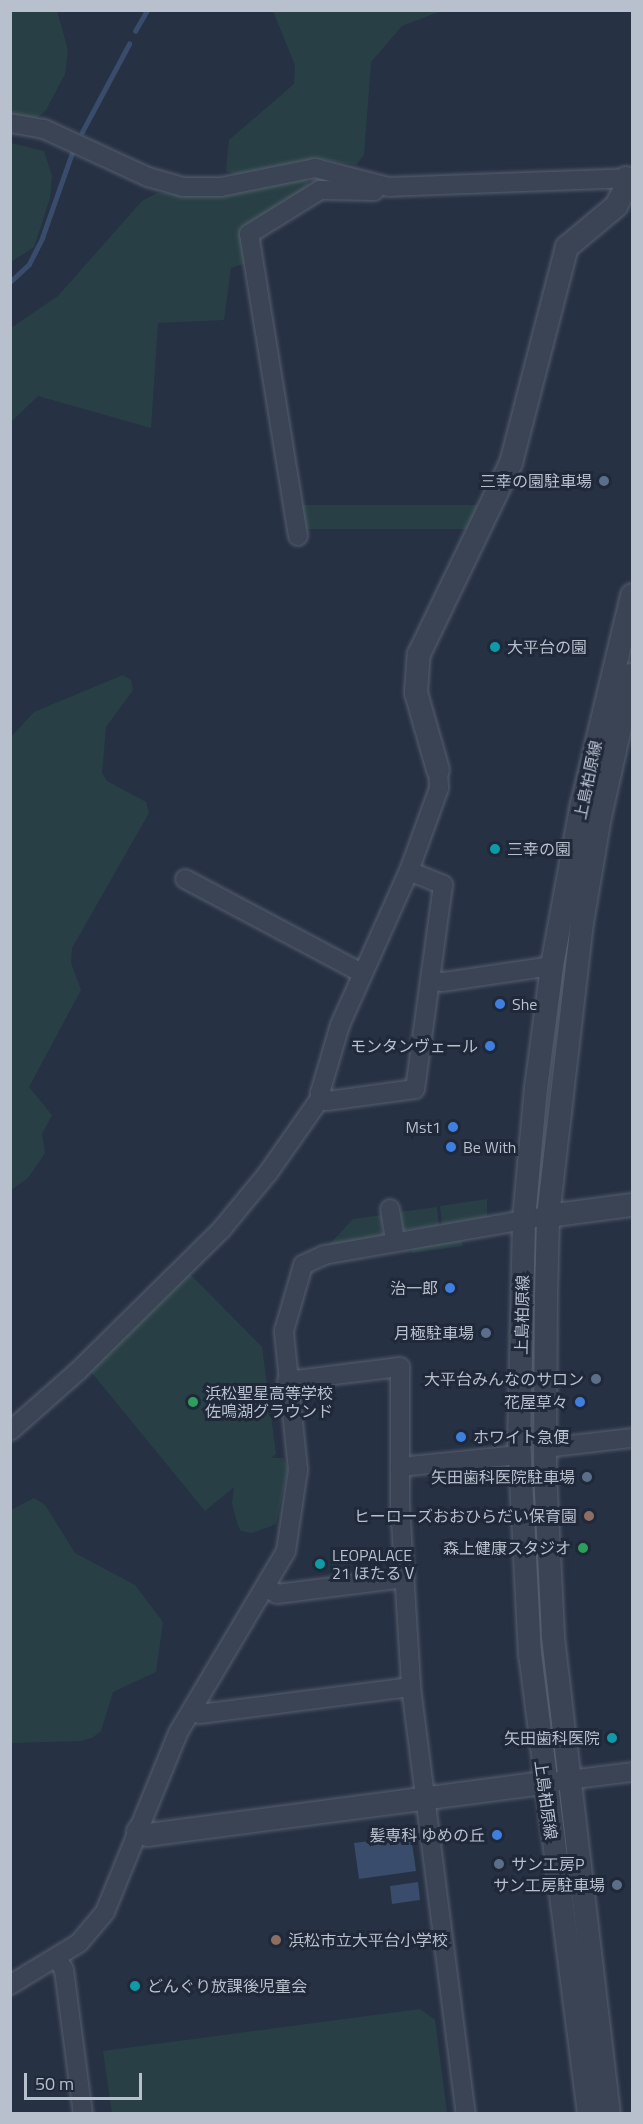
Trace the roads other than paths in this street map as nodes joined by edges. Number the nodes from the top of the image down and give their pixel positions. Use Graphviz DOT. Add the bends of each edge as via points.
graph roads {
  1 [pos="10,123"];
  2 [pos="629,178"];
  3 [pos="377,184"];
  4 [pos="298,536"];
  5 [pos="633,595"];
  6 [pos="633,675"];
  7 [pos="629,703"];
  8 [pos="438,770"];
  9 [pos="410,872"];
  10 [pos="185,879"];
  11 [pos="552,966"];
  12 [pos="362,973"];
  13 [pos="430,980"];
  14 [pos="322,1096"];
  15 [pos="633,1205"];
  16 [pos="390,1209"];
  17 [pos="548,1216"];
  18 [pos="524,1219"];
  19 [pos="395,1242"];
  20 [pos="287,1381"];
  21 [pos="10,1431"];
  22 [pos="633,1438"];
  23 [pos="545,1448"];
  24 [pos="519,1455"];
  25 [pos="400,1467"];
  26 [pos="405,1578"];
  27 [pos="266,1587"];
  28 [pos="411,1687"];
  29 [pos="192,1710"];
  30 [pos="633,1772"];
  31 [pos="569,1780"];
  32 [pos="544,1783"];
  33 [pos="425,1799"];
  34 [pos="138,1832"];
  35 [pos="57,1958"];
  36 [pos="10,1985"];
  37 [pos="83,2114"];
  38 [pos="466,2114"];
  39 [pos="589,2114"];
  40 [pos="609,2114"];
  1 -- 3 [label="street" via="64,136 148,177 184,187 221,187 315,168"];
  2 -- 3 [label="street" via="414,188"];
  2 -- 8 [label="street" via="616,206 567,247 515,454 419,654 416,693"];
  3 -- 4 [label="street" via="374,191 329,189 312,193 249,234"];
  5 -- 11 [label="street, 上島柏原線" via="581,808"];
  6 -- 7 [label="street, 上島柏原線"];
  7 -- 17 [label="street, 上島柏原線" via="582,923"];
  8 -- 9 [label="street" via="439,788"];
  9 -- 12 [label="street"];
  9 -- 13 [label="street" via="443,885"];
  10 -- 12 [label="street"];
  11 -- 13 [label="street"];
  11 -- 18 [label="street, 上島柏原線"];
  12 -- 14 [label="street" via="341,1023"];
  13 -- 14 [label="street" via="415,1089 327,1101"];
  14 -- 21 [label="street" via="268,1173 220,1230 77,1372"];
  15 -- 17 [label="street"];
  16 -- 19 [label="street"];
  17 -- 18 [label="street"];
  17 -- 23 [label="street, 上島柏原線"];
  18 -- 19 [label="street"];
  18 -- 24 [label="street, 上島柏原線"];
  19 -- 20 [label="street" via="316,1256 303,1265 286,1316 283,1346"];
  20 -- 25 [label="street" via="400,1367"];
  20 -- 27 [label="street" via="298,1470 297,1494 286,1551"];
  22 -- 23 [label="street"];
  23 -- 31 [label="street, 上島柏原線" via="553,1635"];
  24 -- 25 [label="street"];
  24 -- 32 [label="street, 上島柏原線" via="530,1656"];
  25 -- 26 [label="street"];
  26 -- 27 [label="street" via="277,1594"];
  26 -- 28 [label="street"];
  27 -- 29 [label="street"];
  28 -- 29 [label="street" via="200,1714"];
  28 -- 33 [label="street"];
  29 -- 34 [label="street" via="170,1750"];
  30 -- 31 [label="street"];
  31 -- 32 [label="street"];
  31 -- 40 [label="street, 上島柏原線"];
  32 -- 33 [label="street"];
  32 -- 39 [label="street, 上島柏原線"];
  33 -- 34 [label="street" via="148,1835"];
  33 -- 38 [label="street"];
  34 -- 35 [label="street" via="105,1912 79,1943"];
  35 -- 36 [label="street"];
  35 -- 37 [label="street" via="64,1970"];
}
